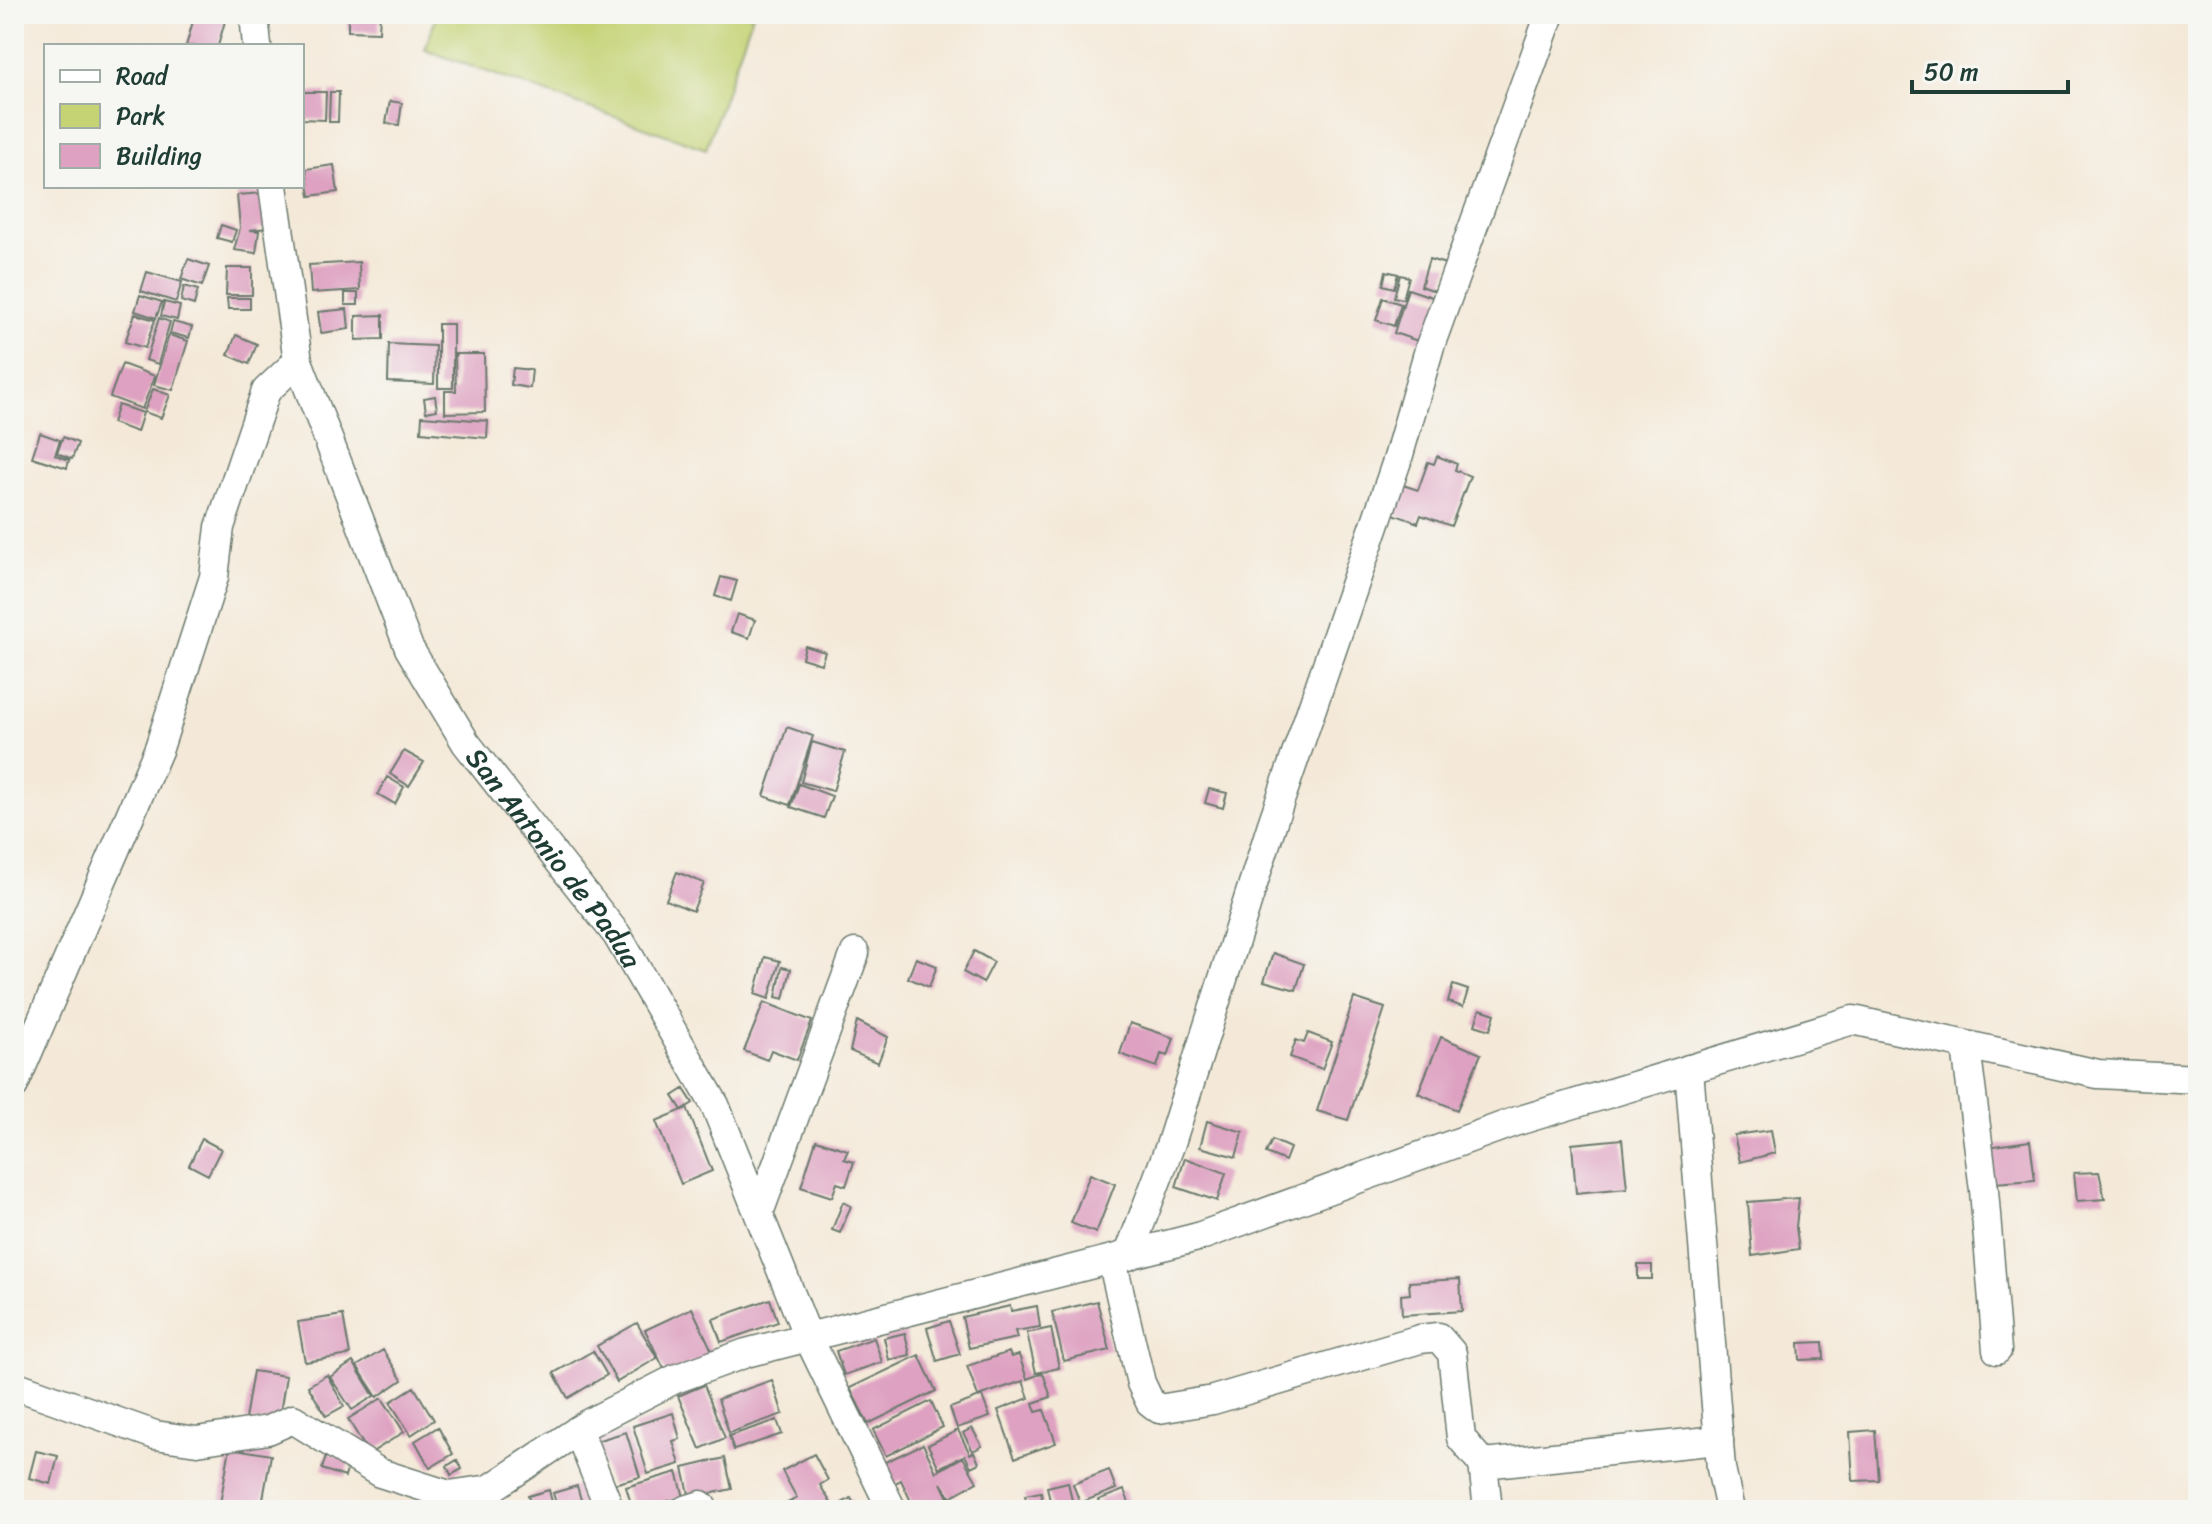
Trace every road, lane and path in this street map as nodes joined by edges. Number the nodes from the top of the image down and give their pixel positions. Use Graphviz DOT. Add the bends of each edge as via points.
graph roads {
  1 [pos="254,14"];
  2 [pos="1550,14"];
  3 [pos="257,44"];
  4 [pos="273,188"];
  5 [pos="298,361"];
  6 [pos="855,953"];
  7 [pos="1966,1047"];
  8 [pos="1689,1069"];
  9 [pos="2198,1079"];
  10 [pos="14,1085"];
  11 [pos="759,1213"];
  12 [pos="1120,1258"];
  13 [pos="808,1337"];
  14 [pos="1997,1350"];
  15 [pos="14,1385"];
  16 [pos="578,1430"];
  17 [pos="1719,1440"];
  18 [pos="1483,1464"];
  19 [pos="610,1510"];
  20 [pos="685,1510"];
  21 [pos="704,1510"];
  22 [pos="892,1510"];
  23 [pos="1488,1510"];
  24 [pos="1730,1510"];
  1 -- 3 [label="street"];
  2 -- 12 [label="street" via="1430,346 1398,458 1272,824 1171,1143"];
  4 -- 5 [label="street, San Antonio de Padua"];
  5 -- 10 [label="street" via="266,391 220,527 214,577 159,748"];
  5 -- 11 [label="street, San Antonio de Padua" via="409,648 466,743 617,935 715,1105"];
  6 -- 11 [label="street"];
  7 -- 8 [label="street" via="1853,1020"];
  7 -- 9 [label="street" via="2098,1074"];
  7 -- 14 [label="street"];
  8 -- 12 [label="street" via="1514,1122 1198,1237"];
  8 -- 17 [label="street"];
  11 -- 13 [label="street, San Antonio de Padua"];
  12 -- 13 [label="street"];
  12 -- 18 [label="street" via="1141,1383 1159,1409 1213,1400 1438,1337 1452,1353 1461,1438"];
  13 -- 16 [label="street" via="675,1379"];
  13 -- 22 [label="street, San Antonio de Padua"];
  15 -- 16 [label="street" via="155,1435 197,1441 268,1430 293,1419 380,1473 449,1495 490,1489"];
  16 -- 19 [label="street"];
  17 -- 18 [label="street"];
  17 -- 24 [label="street"];
  18 -- 23 [label="street"];
  20 -- 21 [label="street" via="701,1505"];
}
